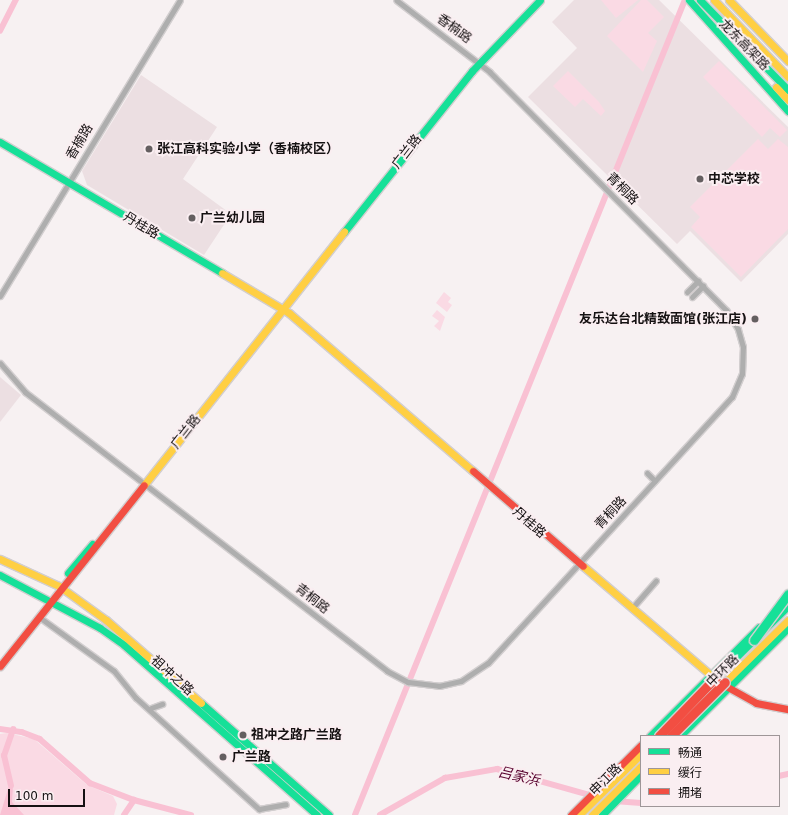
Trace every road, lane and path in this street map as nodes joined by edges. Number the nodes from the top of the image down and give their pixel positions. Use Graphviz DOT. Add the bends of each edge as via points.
graph roads {
  1 [pos="180,0"];
  2 [pos="396,0"];
  3 [pos="540,0"];
  4 [pos="714,0"];
  5 [pos="729,0"];
  6 [pos="694,1"];
  7 [pos="742,43"];
  8 [pos="788,61"];
  9 [pos="479,62"];
  10 [pos="788,77"];
  11 [pos="788,90"];
  12 [pos="788,100"];
  13 [pos="788,111"];
  14 [pos="0,142"];
  15 [pos="68,183"];
  16 [pos="698,281"];
  17 [pos="702,286"];
  18 [pos="687,292"];
  19 [pos="0,296"];
  20 [pos="692,297"];
  21 [pos="282,310"];
  22 [pos="0,363"];
  23 [pos="647,473"];
  24 [pos="655,481"];
  25 [pos="143,483"];
  26 [pos="0,559"];
  27 [pos="579,564"];
  28 [pos="0,574"];
  29 [pos="656,582"];
  30 [pos="61,587"];
  31 [pos="788,594"];
  32 [pos="788,599"];
  33 [pos="49,601"];
  34 [pos="788,606"];
  35 [pos="633,608"];
  36 [pos="39,617"];
  37 [pos="788,620"];
  38 [pos="788,628"];
  39 [pos="754,640"];
  40 [pos="0,661"];
  41 [pos="0,666"];
  42 [pos="712,676"];
  43 [pos="727,689"];
  44 [pos="162,704"];
  45 [pos="151,708"];
  46 [pos="788,709"];
  47 [pos="788,712"];
  48 [pos="651,735"];
  49 [pos="659,735"];
  50 [pos="672,735"];
  51 [pos="681,735"];
  52 [pos="640,746"];
  53 [pos="640,755"];
  54 [pos="640,767"];
  55 [pos="639,777"];
  56 [pos="286,804"];
  57 [pos="317,815"];
  58 [pos="329,815"];
  59 [pos="571,815"];
  60 [pos="579,815"];
  61 [pos="592,815"];
  62 [pos="602,815"];
  1 -- 15 [label="street, 香楠路"];
  2 -- 9 [label="street, 香楠路"];
  3 -- 9 [label="main road, 广兰路"];
  4 -- 10 [label="main road, 龙东高架路"];
  5 -- 8 [label="main road"];
  6 -- 7 [label="main road, 龙东高架路"];
  6 -- 13 [label="main road"];
  7 -- 11 [label="main road, 龙东高架路"];
  7 -- 12 [label="main road" via="763,74"];
  9 -- 16 [label="street, 青桐路"];
  9 -- 21 [label="main road, 广兰路"];
  14 -- 15 [label="main road, 丹桂路"];
  15 -- 19 [label="street, 香楠路"];
  15 -- 21 [label="main road, 丹桂路"];
  16 -- 17 [label="street, 青桐路"];
  16 -- 18 [label="street"];
  17 -- 20 [label="street"];
  17 -- 24 [label="street, 青桐路" via="738,329 744,347 742,374 726,404"];
  21 -- 25 [label="main road, 广兰路"];
  21 -- 27 [label="main road, 丹桂路"];
  22 -- 25 [label="street" via="25,392"];
  23 -- 24 [label="street"];
  24 -- 27 [label="street, 青桐路"];
  25 -- 27 [label="street, 青桐路" via="399,678 418,685 450,684 480,670"];
  25 -- 30 [label="main road, 广兰路"];
  26 -- 30 [label="main road, 祖冲之路"];
  27 -- 35 [label="main road, 丹桂路"];
  27 -- 42 [label="main road, 丹桂路"];
  28 -- 33 [label="main road, 祖冲之路"];
  29 -- 35 [label="street"];
  30 -- 33 [label="main road, 广兰路"];
  30 -- 58 [label="main road, 祖冲之路" via="157,662"];
  31 -- 39 [label="main road, bridge"];
  32 -- 42 [label="main road"];
  33 -- 36 [label="main road, 广兰路"];
  33 -- 40 [label="main road, 广兰路"];
  33 -- 57 [label="main road, 祖冲之路" via="124,645"];
  34 -- 39 [label="main road, 中环路, bridge"];
  35 -- 42 [label="main road, 丹桂路"];
  36 -- 41 [label="main road, 广兰路"];
  36 -- 45 [label="street" via="114,671 136,698"];
  37 -- 50 [label="main road, 中环路, bridge"];
  38 -- 43 [label="main road"];
  39 -- 42 [label="main road, 中环路"];
  42 -- 43 [label="main road, 丹桂路"];
  42 -- 48 [label="main road"];
  42 -- 49 [label="main road, 中环路, bridge"];
  43 -- 46 [label="main road, 丹桂路" via="756,703"];
  43 -- 47 [label="main road, 丹桂路" via="754,706"];
  43 -- 51 [label="main road"];
  44 -- 45 [label="street"];
  45 -- 56 [label="street" via="259,809"];
  52 -- 59 [label="main road, 申江路"];
  53 -- 60 [label="main road"];
  54 -- 61 [label="main road"];
  55 -- 62 [label="main road, 申江路"];
}
